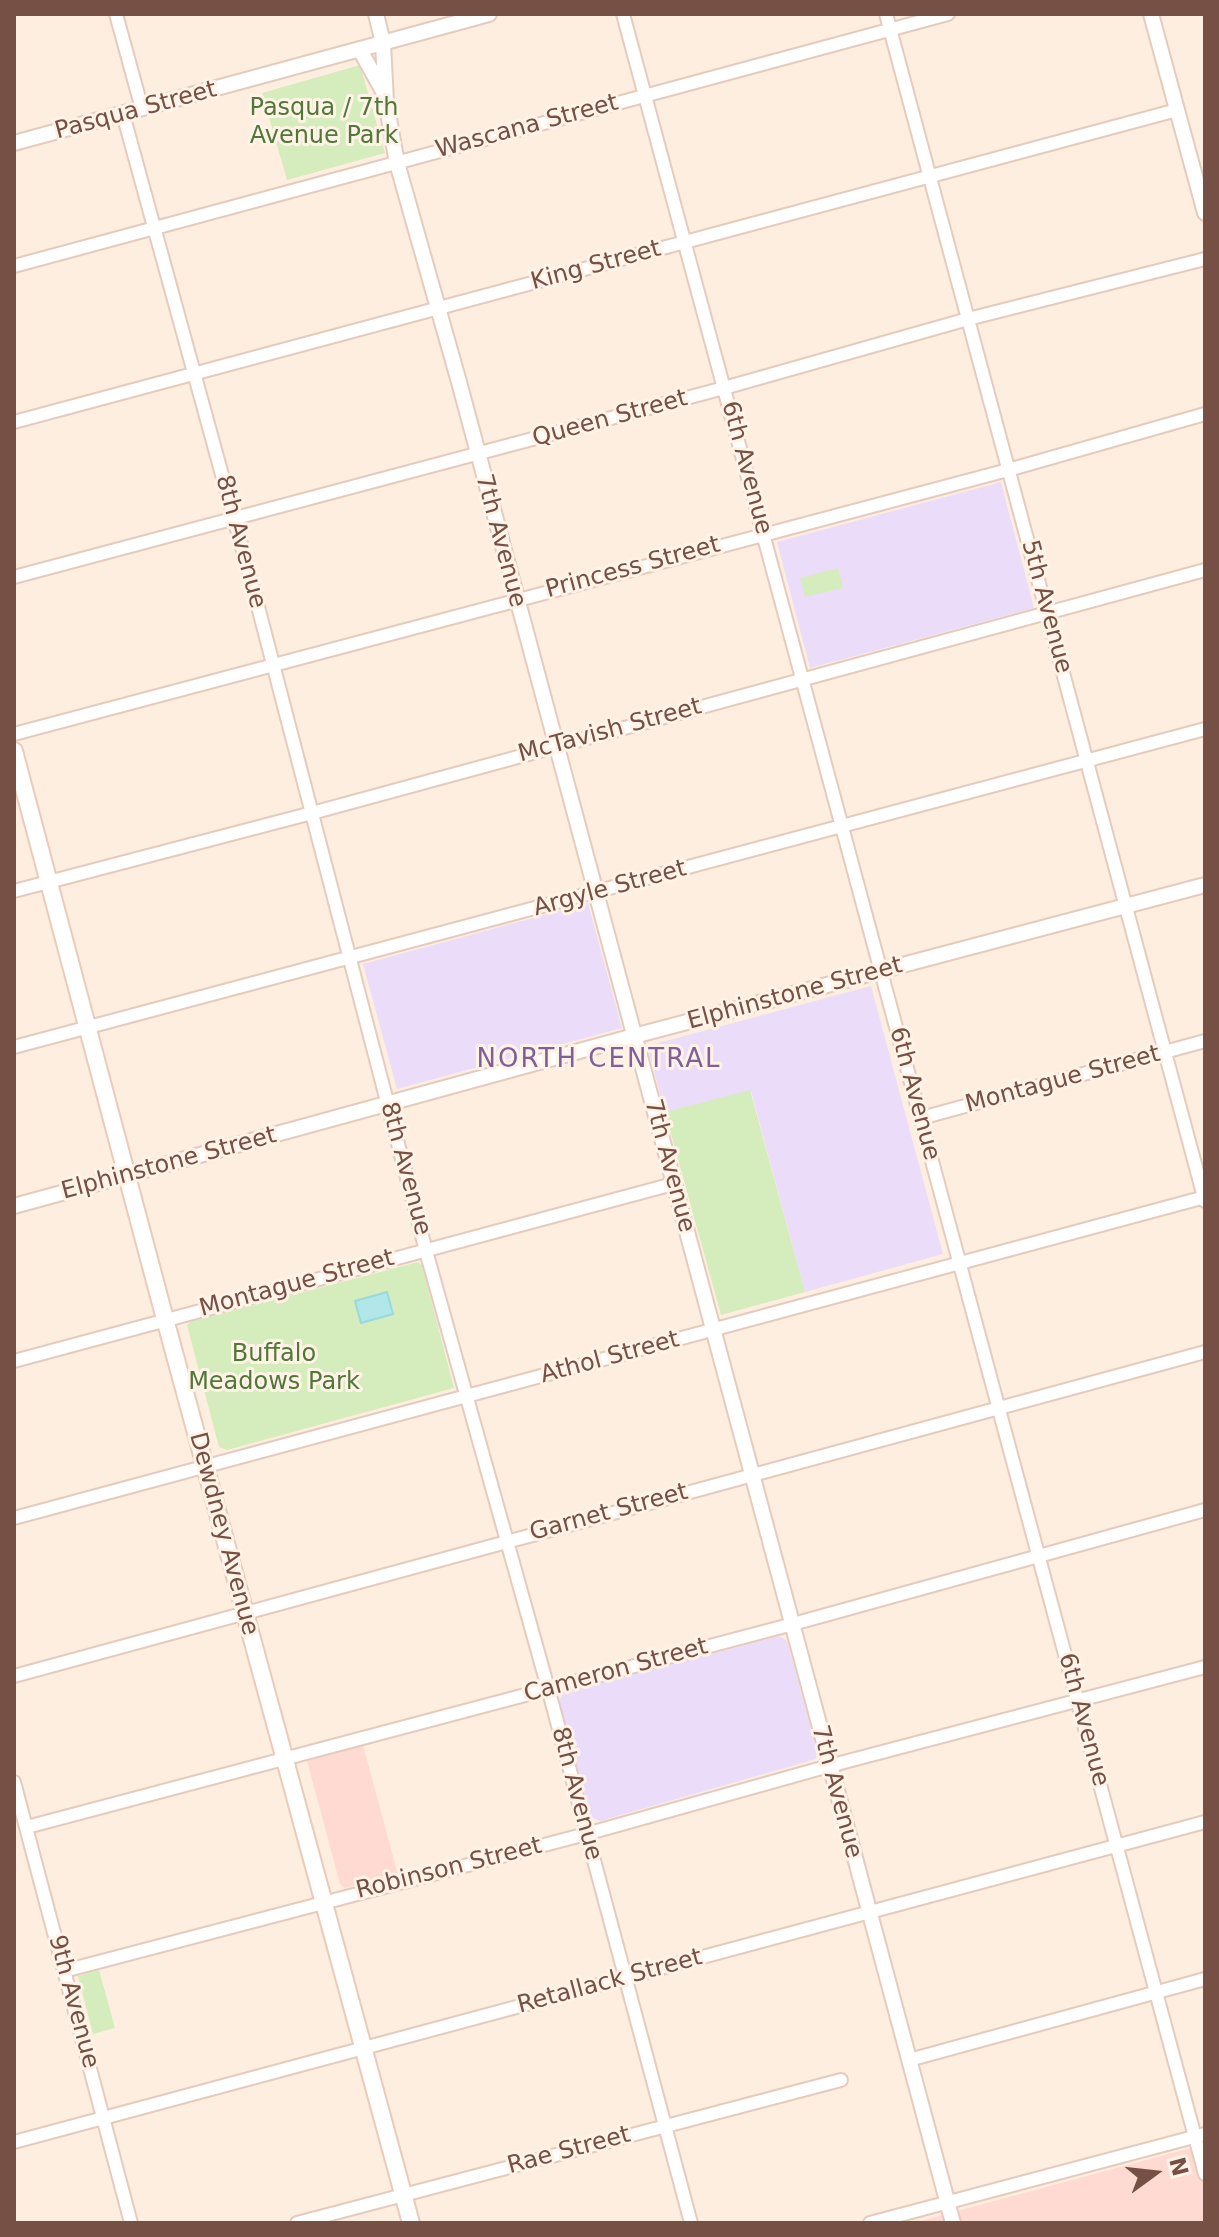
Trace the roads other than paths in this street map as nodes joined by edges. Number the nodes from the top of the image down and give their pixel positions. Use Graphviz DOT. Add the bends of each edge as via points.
graph roads {
  1 [pos="116,14"];
  2 [pos="376,14"];
  3 [pos="489,14"];
  4 [pos="623,14"];
  5 [pos="886,14"];
  6 [pos="948,14"];
  7 [pos="1151,14"];
  8 [pos="890,29"];
  9 [pos="383,43"];
  10 [pos="360,50"];
  11 [pos="645,94"];
  12 [pos="386,96"];
  13 [pos="142,109"];
  14 [pos="1177,110"];
  15 [pos="123,114"];
  16 [pos="14,143"];
  17 [pos="397,163"];
  18 [pos="930,178"];
  19 [pos="1205,213"];
  20 [pos="154,228"];
  21 [pos="685,242"];
  22 [pos="1205,259"];
  23 [pos="14,266"];
  24 [pos="438,307"];
  25 [pos="968,319"];
  26 [pos="194,375"];
  27 [pos="724,388"];
  28 [pos="1205,414"];
  29 [pos="14,422"];
  30 [pos="477,454"];
  31 [pos="1008,470"];
  32 [pos="233,518"];
  33 [pos="763,534"];
  34 [pos="1205,570"];
  35 [pos="14,577"];
  36 [pos="515,600"];
  37 [pos="1047,613"];
  38 [pos="273,665"];
  39 [pos="803,679"];
  40 [pos="1205,729"];
  41 [pos="14,734"];
  42 [pos="555,745"];
  43 [pos="14,751"];
  44 [pos="1087,760"];
  45 [pos="312,813"];
  46 [pos="842,826"];
  47 [pos="49,881"];
  48 [pos="1205,885"];
  49 [pos="14,891"];
  50 [pos="595,892"];
  51 [pos="1124,906"];
  52 [pos="350,958"];
  53 [pos="881,972"];
  54 [pos="88,1028"];
  55 [pos="634,1036"];
  56 [pos="1205,1041"];
  57 [pos="14,1047"];
  58 [pos="1164,1052"];
  59 [pos="388,1104"];
  60 [pos="921,1118"];
  61 [pos="128,1175"];
  62 [pos="673,1184"];
  63 [pos="1205,1199"];
  64 [pos="14,1206"];
  65 [pos="426,1251"];
  66 [pos="960,1264"];
  67 [pos="165,1319"];
  68 [pos="714,1331"];
  69 [pos="1205,1352"];
  70 [pos="14,1361"];
  71 [pos="467,1396"];
  72 [pos="998,1407"];
  73 [pos="205,1466"];
  74 [pos="753,1475"];
  75 [pos="1205,1510"];
  76 [pos="14,1518"];
  77 [pos="506,1541"];
  78 [pos="1039,1557"];
  79 [pos="245,1613"];
  80 [pos="793,1624"];
  81 [pos="1205,1667"];
  82 [pos="14,1676"];
  83 [pos="548,1688"];
  84 [pos="1077,1700"];
  85 [pos="284,1758"];
  86 [pos="829,1766"];
  87 [pos="14,1782"];
  88 [pos="1205,1822"];
  89 [pos="27,1827"];
  90 [pos="586,1834"];
  91 [pos="1116,1846"];
  92 [pos="323,1901"];
  93 [pos="868,1910"];
  94 [pos="64,1971"];
  95 [pos="625,1977"];
  96 [pos="1205,1979"];
  97 [pos="1156,1992"];
  98 [pos="364,2050"];
  99 [pos="909,2060"];
  100 [pos="841,2080"];
  101 [pos="103,2118"];
  102 [pos="665,2126"];
  103 [pos="1200,2135"];
  104 [pos="14,2142"];
  105 [pos="1205,2174"];
  106 [pos="403,2195"];
  107 [pos="947,2202"];
  108 [pos="131,2223"];
  109 [pos="297,2223"];
  110 [pos="411,2223"];
  111 [pos="691,2223"];
  112 [pos="870,2223"];
  113 [pos="953,2223"];
  1 -- 13 [label="street"];
  2 -- 9 [label="street, 7th Avenue"];
  3 -- 9 [label="street, Pasqua Street"];
  4 -- 11 [label="street, 6th Avenue"];
  5 -- 8 [label="street, 5th Avenue"];
  6 -- 8 [label="street, Wascana Street"];
  7 -- 14 [label="street"];
  8 -- 11 [label="street, Wascana Street"];
  8 -- 18 [label="street, 5th Avenue"];
  9 -- 10 [label="street, Pasqua Street"];
  9 -- 12 [label="street, 7th Avenue"];
  10 -- 12 [label="street"];
  10 -- 13 [label="street, Pasqua Street"];
  11 -- 17 [label="street, Wascana Street"];
  11 -- 21 [label="street, 6th Avenue"];
  12 -- 17 [label="street, 7th Avenue"];
  13 -- 15 [label="street, Pasqua Street"];
  14 -- 18 [label="street, King Street"];
  14 -- 19 [label="street"];
  15 -- 16 [label="street, Pasqua Street"];
  15 -- 20 [label="street, 8th Avenue"];
  17 -- 20 [label="street, Wascana Street"];
  17 -- 24 [label="street, 7th Avenue"];
  18 -- 21 [label="street, King Street"];
  18 -- 25 [label="street, 5th Avenue"];
  20 -- 23 [label="street, Wascana Street"];
  20 -- 26 [label="street, 8th Avenue"];
  21 -- 24 [label="street, King Street"];
  21 -- 27 [label="street, 6th Avenue"];
  22 -- 25 [label="street, Queen Street"];
  24 -- 26 [label="street, King Street"];
  24 -- 30 [label="street, 7th Avenue"];
  25 -- 27 [label="street, Queen Street"];
  25 -- 31 [label="street, 5th Avenue"];
  26 -- 29 [label="street, King Street"];
  26 -- 32 [label="street, 8th Avenue"];
  27 -- 30 [label="street, Queen Street"];
  27 -- 33 [label="street, 6th Avenue"];
  28 -- 31 [label="street, Princess Street"];
  30 -- 32 [label="street, Queen Street"];
  30 -- 36 [label="street, 7th Avenue"];
  31 -- 33 [label="street, Princess Street"];
  31 -- 37 [label="street, 5th Avenue"];
  32 -- 35 [label="street, Queen Street"];
  32 -- 38 [label="street, 8th Avenue"];
  33 -- 36 [label="street, Princess Street"];
  33 -- 39 [label="street, 6th Avenue"];
  34 -- 37 [label="street, McTavish Street"];
  36 -- 38 [label="street, Princess Street"];
  36 -- 42 [label="street, 7th Avenue"];
  37 -- 39 [label="street, McTavish Street"];
  37 -- 44 [label="street, 5th Avenue"];
  38 -- 41 [label="street, Princess Street"];
  38 -- 45 [label="street, 8th Avenue"];
  39 -- 42 [label="street, McTavish Street"];
  39 -- 46 [label="street, 6th Avenue"];
  40 -- 44 [label="street, Argyle Street"];
  42 -- 45 [label="street, McTavish Street"];
  42 -- 50 [label="street, 7th Avenue"];
  43 -- 47 [label="main road, Dewdney Avenue"];
  44 -- 46 [label="street, Argyle Street"];
  44 -- 51 [label="street, 5th Avenue"];
  45 -- 47 [label="street, McTavish Street"];
  45 -- 52 [label="street, 8th Avenue"];
  46 -- 50 [label="street, Argyle Street"];
  46 -- 53 [label="street, 6th Avenue"];
  47 -- 49 [label="street, McTavish Street"];
  47 -- 54 [label="main road, Dewdney Avenue"];
  48 -- 51 [label="street, Elphinstone Street"];
  50 -- 52 [label="street, Argyle Street"];
  50 -- 55 [label="street, 7th Avenue"];
  51 -- 53 [label="street, Elphinstone Street"];
  51 -- 58 [label="street, 5th Avenue"];
  52 -- 54 [label="street, Argyle Street"];
  52 -- 59 [label="street, 8th Avenue"];
  53 -- 55 [label="street, Elphinstone Street"];
  53 -- 60 [label="street, 6th Avenue"];
  54 -- 57 [label="street, Argyle Street"];
  54 -- 61 [label="main road, Dewdney Avenue"];
  55 -- 59 [label="street, Elphinstone Street"];
  55 -- 62 [label="street, 7th Avenue"];
  56 -- 58 [label="street, Montague Street"];
  58 -- 60 [label="street, Montague Street"];
  58 -- 63 [label="street, 5th Avenue"];
  59 -- 61 [label="street, Elphinstone Street"];
  59 -- 65 [label="street, 8th Avenue"];
  60 -- 66 [label="street, 6th Avenue"];
  61 -- 64 [label="street, Elphinstone Street"];
  61 -- 67 [label="main road, Dewdney Avenue"];
  62 -- 65 [label="street, Montague Street"];
  62 -- 68 [label="street, 7th Avenue"];
  63 -- 66 [label="street, Athol Street"];
  65 -- 67 [label="street, Montague Street"];
  65 -- 71 [label="street, 8th Avenue"];
  66 -- 68 [label="street, Athol Street"];
  66 -- 72 [label="street, 6th Avenue"];
  67 -- 70 [label="street, Montague Street"];
  67 -- 73 [label="main road, Dewdney Avenue"];
  68 -- 71 [label="street, Athol Street"];
  68 -- 74 [label="street, 7th Avenue"];
  69 -- 72 [label="street, Garnet Street"];
  71 -- 73 [label="street, Athol Street"];
  71 -- 77 [label="street, 8th Avenue"];
  72 -- 74 [label="street, Garnet Street"];
  72 -- 78 [label="street, 6th Avenue"];
  73 -- 76 [label="street, Athol Street"];
  73 -- 79 [label="main road, Dewdney Avenue"];
  74 -- 77 [label="street, Garnet Street"];
  74 -- 80 [label="street, 7th Avenue"];
  75 -- 78 [label="street, Cameron Street"];
  77 -- 79 [label="street, Garnet Street"];
  77 -- 83 [label="street, 8th Avenue"];
  78 -- 80 [label="street, Cameron Street"];
  78 -- 84 [label="street, 6th Avenue"];
  79 -- 82 [label="street, Garnet Street"];
  79 -- 85 [label="main road, Dewdney Avenue"];
  80 -- 83 [label="street, Cameron Street"];
  80 -- 86 [label="street, 7th Avenue"];
  81 -- 84 [label="street, Robinson Street"];
  83 -- 85 [label="street, Cameron Street"];
  83 -- 90 [label="street, 8th Avenue"];
  84 -- 86 [label="street, Robinson Street"];
  84 -- 91 [label="street, 6th Avenue"];
  85 -- 89 [label="street, Cameron Street"];
  85 -- 92 [label="main road, Dewdney Avenue"];
  86 -- 90 [label="street, Robinson Street"];
  86 -- 93 [label="street, 7th Avenue"];
  87 -- 89 [label="street, 9th Avenue"];
  88 -- 91 [label="street, Retallack Street"];
  89 -- 94 [label="street, 9th Avenue"];
  90 -- 92 [label="street, Robinson Street"];
  90 -- 95 [label="street, 8th Avenue"];
  91 -- 93 [label="street, Retallack Street"];
  91 -- 97 [label="street, 6th Avenue"];
  92 -- 94 [label="street, Robinson Street"];
  92 -- 98 [label="main road, Dewdney Avenue"];
  93 -- 95 [label="street, Retallack Street"];
  93 -- 99 [label="street, 7th Avenue"];
  94 -- 101 [label="street, 9th Avenue"];
  95 -- 98 [label="street, Retallack Street"];
  95 -- 102 [label="street, 8th Avenue"];
  96 -- 97 [label="street"];
  97 -- 99 [label="street"];
  97 -- 103 [label="street, 6th Avenue"];
  98 -- 101 [label="street, Retallack Street"];
  98 -- 106 [label="main road, Dewdney Avenue"];
  99 -- 107 [label="street, 7th Avenue"];
  100 -- 102 [label="street, Rae Street"];
  101 -- 104 [label="street, Retallack Street"];
  101 -- 108 [label="street, 9th Avenue"];
  102 -- 106 [label="street, Rae Street"];
  102 -- 111 [label="street, 8th Avenue"];
  103 -- 105 [label="street, 6th Avenue"];
  103 -- 107 [label="street"];
  106 -- 109 [label="street, Rae Street"];
  106 -- 110 [label="main road, Dewdney Avenue"];
  107 -- 112 [label="street"];
  107 -- 113 [label="street, 7th Avenue"];
}
